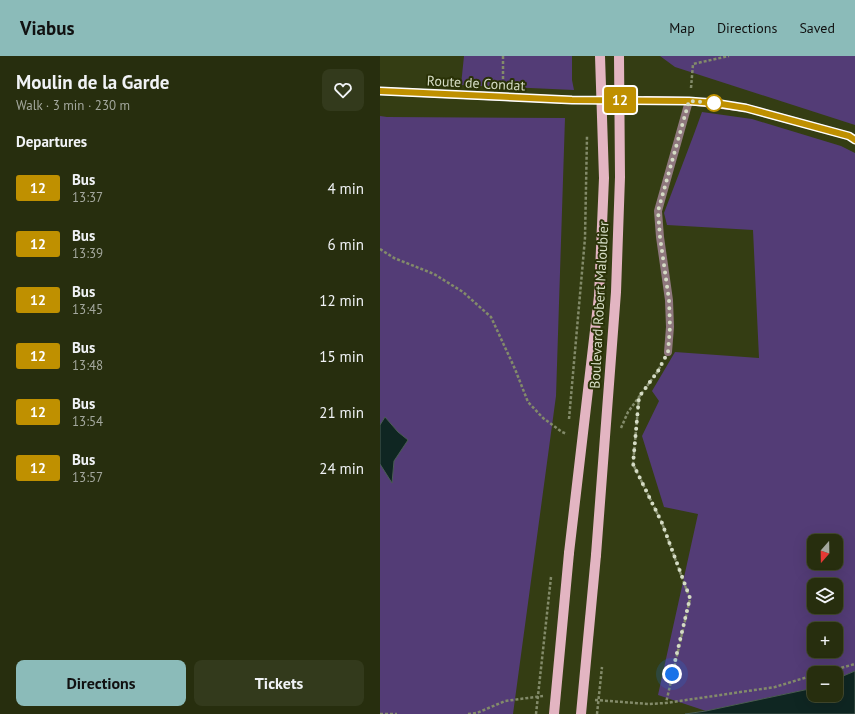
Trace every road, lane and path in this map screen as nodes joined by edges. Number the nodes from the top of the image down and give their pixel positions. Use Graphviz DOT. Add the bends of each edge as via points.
graph roads {
  1 [pos="503,56"];
  2 [pos="600,56"];
  3 [pos="619,56"];
  4 [pos="729,56"];
  5 [pos="380,91"];
  6 [pos="502,97"];
  7 [pos="572,100"];
  8 [pos="646,100"];
  9 [pos="689,101"];
  10 [pos="587,130"];
  11 [pos="855,140"];
  12 [pos="380,249"];
  13 [pos="668,352"];
  14 [pos="639,397"];
  15 [pos="568,426"];
  16 [pos="567,434"];
  17 [pos="619,434"];
  18 [pos="551,574"];
  19 [pos="855,664"];
  20 [pos="843,667"];
  21 [pos="807,677"];
  22 [pos="546,696"];
  23 [pos="595,700"];
  24 [pos="666,703"];
  25 [pos="380,714"];
  26 [pos="397,714"];
  27 [pos="468,714"];
  28 [pos="536,714"];
  29 [pos="554,714"];
  30 [pos="581,714"];
  1 -- 6 [label="path"];
  2 -- 29 [label="main road, Boulevard Robert Maloubier, bridge" via="604,178 598,296"];
  3 -- 30 [label="main road, Boulevard Robert Maloubier, bridge" via="620,177 616,292"];
  4 -- 9 [label="path" via="693,64"];
  5 -- 6 [label="main road, Route de Condat"];
  6 -- 7 [label="main road, Route de Condat"];
  8 -- 9 [label="main road"];
  9 -- 11 [label="main road" via="746,108 849,136"];
  9 -- 13 [label="lane" via="658,211 669,300"];
  10 -- 15 [label="path" via="585,238"];
  12 -- 16 [label="path" via="394,258 434,274 463,292 490,317 528,402 543,418"];
  13 -- 14 [label="path"];
  14 -- 17 [label="path" via="628,412"];
  14 -- 24 [label="path" via="633,464 662,523 690,598"];
  18 -- 28 [label="path, bridge"];
  19 -- 20 [label="path"];
  21 -- 24 [label="path" via="774,687"];
  22 -- 27 [label="path" via="505,701 477,713"];
  23 -- 24 [label="path"];
  25 -- 26 [label="path"];
}
